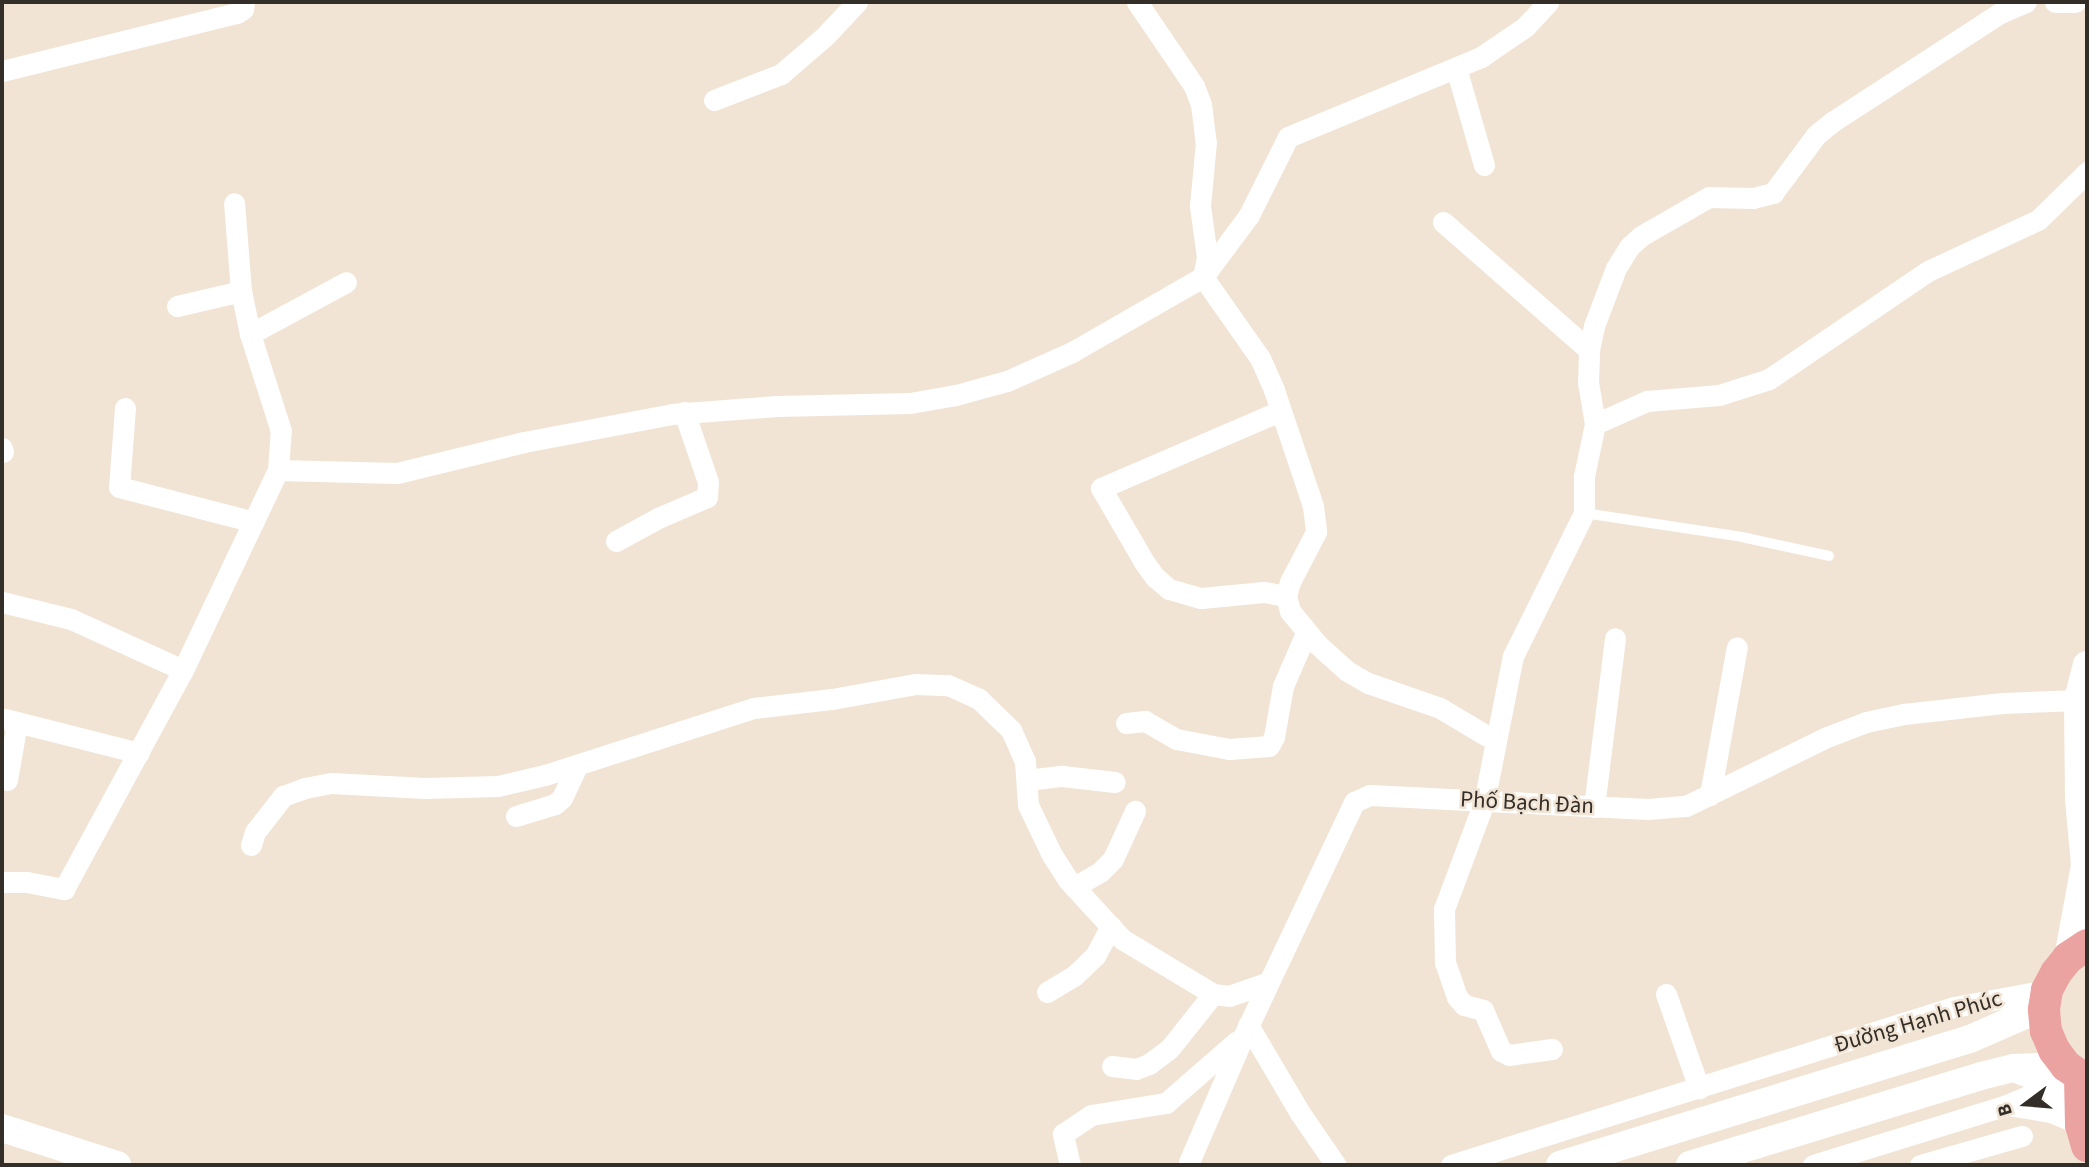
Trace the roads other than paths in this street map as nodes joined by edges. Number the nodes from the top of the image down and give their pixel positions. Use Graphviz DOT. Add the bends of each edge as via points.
graph roads {
  1 [pos="244,2"];
  2 [pos="857,2"];
  3 [pos="1137,2"];
  4 [pos="1548,2"];
  5 [pos="2026,2"];
  6 [pos="2055,2"];
  7 [pos="2075,2"];
  8 [pos="1456,68"];
  9 [pos="2,71"];
  10 [pos="714,100"];
  11 [pos="1483,165"];
  12 [pos="2087,172"];
  13 [pos="234,203"];
  14 [pos="1443,222"];
  15 [pos="1203,277"];
  16 [pos="346,282"];
  17 [pos="241,291"];
  18 [pos="177,306"];
  19 [pos="250,334"];
  20 [pos="1588,350"];
  21 [pos="125,408"];
  22 [pos="1280,411"];
  23 [pos="684,412"];
  24 [pos="1595,424"];
  25 [pos="278,470"];
  26 [pos="1584,513"];
  27 [pos="254,522"];
  28 [pos="616,541"];
  29 [pos="1829,556"];
  30 [pos="1286,596"];
  31 [pos="2,602"];
  32 [pos="1306,633"];
  33 [pos="1615,638"];
  34 [pos="1737,647"];
  35 [pos="2087,665"];
  36 [pos="183,670"];
  37 [pos="2078,700"];
  38 [pos="1126,723"];
  39 [pos="1494,740"];
  40 [pos="139,753"];
  41 [pos="577,766"];
  42 [pos="7,780"];
  43 [pos="1027,780"];
  44 [pos="1115,782"];
  45 [pos="1710,794"];
  46 [pos="2083,799"];
  47 [pos="1484,802"];
  48 [pos="1594,807"];
  49 [pos="1135,811"];
  50 [pos="516,816"];
  51 [pos="251,845"];
  52 [pos="2086,866"];
  53 [pos="2,882"];
  54 [pos="1074,887"];
  55 [pos="1111,926"];
  56 [pos="2078,951"];
  57 [pos="1269,982"];
  58 [pos="2047,990"];
  59 [pos="1047,992"];
  60 [pos="1213,994"];
  61 [pos="1666,994"];
  62 [pos="1246,1030"];
  63 [pos="1552,1049"];
  64 [pos="1112,1066"];
  65 [pos="2070,1076"];
  66 [pos="1699,1088"];
  67 [pos="2007,1105"];
  68 [pos="1602,1119"];
  69 [pos="2,1128"];
  70 [pos="2022,1136"];
  71 [pos="2084,1136"];
  72 [pos="1614,1157"];
  73 [pos="1853,1160"];
  74 [pos="1189,1163"];
  75 [pos="1335,1164"];
  76 [pos="117,1165"];
  77 [pos="1070,1165"];
  78 [pos="1451,1165"];
  79 [pos="1560,1165"];
  80 [pos="1690,1165"];
  81 [pos="1813,1165"];
  82 [pos="1920,1165"];
  1 -- 9 [label="street" via="237,13"];
  2 -- 10 [label="street" via="781,74"];
  3 -- 15 [label="street" via="1194,86 1200,104 1206,142 1201,190 1207,257"];
  4 -- 8 [label="street" via="1513,38"];
  5 -- 20 [label="street" via="2000,13 1832,122 1802,152 1773,193 1754,198 1714,195 1641,236 1616,268"];
  6 -- 7 [label="street"];
  8 -- 11 [label="street"];
  8 -- 15 [label="street" via="1288,137 1249,215"];
  12 -- 24 [label="street" via="2038,220 1928,271 1769,379 1719,396 1647,401"];
  13 -- 17 [label="street"];
  14 -- 20 [label="street"];
  15 -- 22 [label="street" via="1260,358"];
  15 -- 23 [label="street" via="1054,362 979,389 910,402"];
  16 -- 19 [label="street"];
  17 -- 18 [label="street"];
  17 -- 19 [label="street"];
  19 -- 25 [label="street" via="281,432"];
  20 -- 24 [label="street"];
  21 -- 27 [label="street" via="118,487"];
  22 -- 30 [label="street" via="1316,521 1312,543"];
  22 -- 30 [label="street" via="1101,488 1144,562 1168,589 1201,598 1264,592"];
  23 -- 25 [label="street" via="397,473"];
  23 -- 28 [label="street" via="708,482 707,497"];
  24 -- 26 [label="street" via="1584,476"];
  25 -- 27 [label="street"];
  26 -- 29 [label="lane" via="1742,537"];
  26 -- 39 [label="street" via="1513,656"];
  27 -- 36 [label="street"];
  30 -- 32 [label="street" via="1290,611"];
  31 -- 36 [label="street" via="71,619"];
  32 -- 38 [label="street" via="1283,686 1269,746 1229,749 1176,739 1145,721"];
  32 -- 39 [label="street" via="1329,657 1368,683 1440,708"];
  33 -- 48 [label="street"];
  34 -- 45 [label="street"];
  35 -- 37 [label="main road"];
  36 -- 40 [label="street"];
  37 -- 45 [label="street, Phố Bạch Đàn" via="2002,703 1867,722"];
  37 -- 46 [label="main road"];
  39 -- 47 [label="street"];
  40 -- 42 [label="street" via="11,721"];
  40 -- 53 [label="street" via="64,889"];
  41 -- 43 [label="street" via="738,711 933,684 964,691 998,715 1020,745"];
  41 -- 50 [label="street" via="562,798"];
  41 -- 51 [label="street" via="486,787 331,783 306,788 283,796 254,832"];
  43 -- 44 [label="street" via="1062,776"];
  43 -- 54 [label="street" via="1028,805 1052,855"];
  45 -- 48 [label="street, Phố Bạch Đàn" via="1686,806"];
  46 -- 52 [label="main road"];
  47 -- 48 [label="street, Phố Bạch Đàn"];
  47 -- 57 [label="street, Phố Bạch Đàn" via="1370,794 1354,802"];
  47 -- 63 [label="street" via="1444,909 1445,963 1457,997 1464,1005 1483,1010 1501,1051 1509,1055"];
  49 -- 54 [label="street" via="1113,859"];
  52 -- 56 [label="main road"];
  54 -- 55 [label="street"];
  55 -- 59 [label="street" via="1095,956"];
  55 -- 60 [label="street" via="1122,939"];
  56 -- 58 [label="main road" via="2056,973"];
  57 -- 60 [label="street" via="1229,996"];
  57 -- 62 [label="street, Phố Bạch Đàn"];
  58 -- 65 [label="main road" via="2046,1031"];
  58 -- 66 [label="street, Đường Hạnh Phúc" via="1954,1007"];
  58 -- 72 [label="main road, Đường Hạnh Phúc" via="2028,1014 1970,1039"];
  60 -- 64 [label="street" via="1170,1048 1149,1065 1136,1069"];
  61 -- 66 [label="street"];
  62 -- 74 [label="street, Phố Bạch Đàn"];
  62 -- 75 [label="street"];
  62 -- 77 [label="street" via="1166,1103 1091,1115 1063,1134"];
  65 -- 67 [label="street"];
  65 -- 71 [label="main road"];
  65 -- 80 [label="main road" via="2014,1068"];
  66 -- 68 [label="street, Đường Hạnh Phúc"];
  67 -- 71 [label="street" via="2051,1112"];
  67 -- 73 [label="street"];
  68 -- 72 [label="street"];
  68 -- 78 [label="street, Đường Hạnh Phúc"];
  69 -- 76 [label="main road"];
  70 -- 82 [label="street"];
  72 -- 79 [label="main road, Đường Hạnh Phúc"];
  73 -- 81 [label="street"];
}
